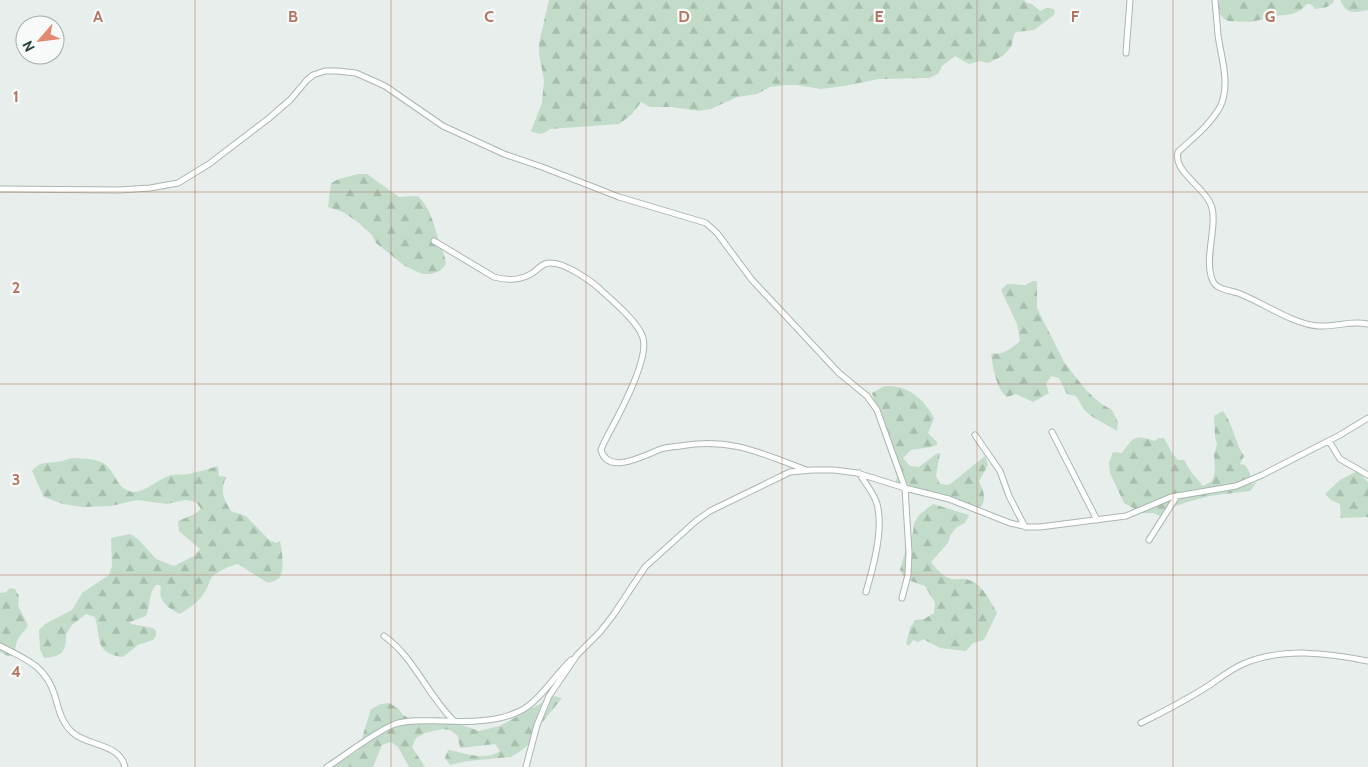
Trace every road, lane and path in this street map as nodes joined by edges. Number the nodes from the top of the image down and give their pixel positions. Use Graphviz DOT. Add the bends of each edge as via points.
graph roads {
  1 [pos="1130,0"];
  2 [pos="1215,0"];
  3 [pos="1126,53"];
  4 [pos="0,189"];
  5 [pos="434,241"];
  6 [pos="1368,324"];
  7 [pos="1368,418"];
  8 [pos="1052,432"];
  9 [pos="974,435"];
  10 [pos="1329,440"];
  11 [pos="806,470"];
  12 [pos="859,473"];
  13 [pos="1368,475"];
  14 [pos="905,488"];
  15 [pos="1178,496"];
  16 [pos="1097,520"];
  17 [pos="1025,527"];
  18 [pos="1148,540"];
  19 [pos="866,592"];
  20 [pos="902,598"];
  21 [pos="384,636"];
  22 [pos="0,646"];
  23 [pos="577,655"];
  24 [pos="1368,661"];
  25 [pos="454,722"];
  26 [pos="1141,723"];
  27 [pos="125,767"];
  28 [pos="327,767"];
  29 [pos="526,767"];
  1 -- 3 [label="street"];
  2 -- 6 [label="street" via="1224,93 1221,105 1210,122 1177,156 1181,168 1209,198 1214,212 1210,242 1213,281 1219,287 1304,323 1320,326"];
  4 -- 14 [label="street" via="120,190 170,186 242,140 290,100 313,75 325,70 356,74 385,86 443,126 483,146 619,197 711,226 752,280 839,373 872,402"];
  5 -- 11 [label="street" via="502,280 523,278 547,263 566,268 585,277 616,303 640,331 644,348 640,368 601,450 609,462 622,463 663,449 706,442 746,448"];
  7 -- 10 [label="street"];
  8 -- 16 [label="street"];
  9 -- 17 [label="street" via="1000,472"];
  10 -- 13 [label="street" via="1340,459"];
  10 -- 15 [label="street" via="1236,486"];
  11 -- 12 [label="street"];
  11 -- 23 [label="street" via="790,472 716,507 696,521 645,567 600,632"];
  12 -- 14 [label="street"];
  12 -- 19 [label="street" via="878,510 875,561"];
  14 -- 17 [label="street" via="949,499"];
  14 -- 20 [label="street" via="909,553"];
  15 -- 16 [label="street" via="1126,516"];
  15 -- 18 [label="street"];
  16 -- 17 [label="street"];
  21 -- 25 [label="street" via="401,650"];
  22 -- 27 [label="street" via="39,668 50,683 67,726 82,739 117,752"];
  23 -- 25 [label="street" via="521,711 506,717"];
  23 -- 29 [label="street" via="550,696 537,725"];
  24 -- 26 [label="street" via="1326,654 1291,653 1259,658 1233,668 1181,703"];
  25 -- 28 [label="street" via="396,724"];
}
